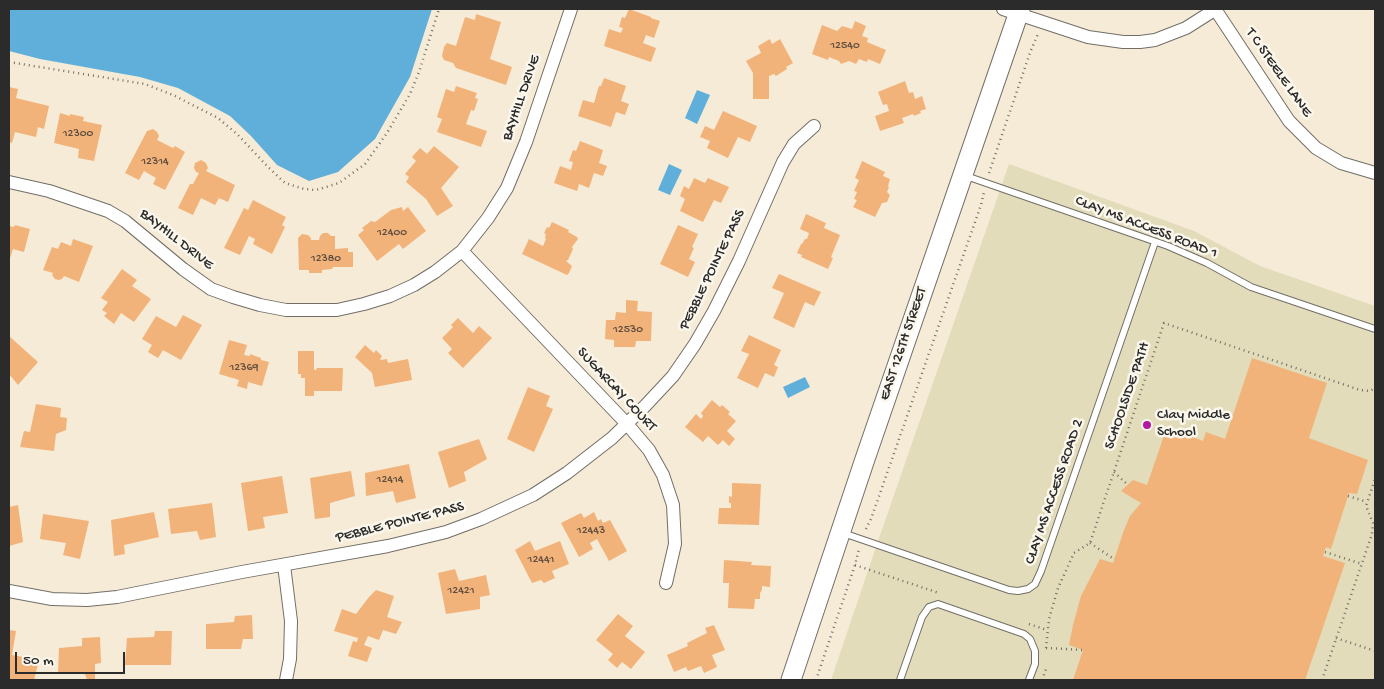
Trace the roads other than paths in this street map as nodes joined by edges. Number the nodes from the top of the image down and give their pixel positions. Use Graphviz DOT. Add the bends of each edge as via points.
graph roads {
  1 [pos="571,9"];
  2 [pos="1215,9"];
  3 [pos="1014,10"];
  4 [pos="814,126"];
  5 [pos="1375,173"];
  6 [pos="962,175"];
  7 [pos="9,182"];
  8 [pos="1155,242"];
  9 [pos="462,251"];
  10 [pos="1375,329"];
  11 [pos="627,424"];
  12 [pos="841,532"];
  13 [pos="284,565"];
  14 [pos="666,583"];
  15 [pos="9,591"];
  16 [pos="286,680"];
  17 [pos="791,680"];
  18 [pos="900,680"];
  19 [pos="1029,680"];
  1 -- 9 [label="street, BAYHILL DRIVE" via="507,188"];
  2 -- 3 [label="street" via="1186,28 1140,42 1088,37"];
  2 -- 5 [label="street, T C STEELE LANE" via="1290,121 1316,148 1341,163"];
  3 -- 6 [label="street, EAST 126TH STREET"];
  4 -- 11 [label="street, PEBBLE POINTE PASS" via="794,144 782,162 735,270 695,344 673,376"];
  6 -- 8 [label="lane, CLAY MS ACCESS ROAD 1"];
  6 -- 12 [label="street, EAST 126TH STREET"];
  7 -- 9 [label="street, BAYHILL DRIVE" via="108,210 211,289 286,310 337,310 390,296 435,272"];
  8 -- 10 [label="lane, CLAY MS ACCESS ROAD 1" via="1207,263 1251,287"];
  8 -- 12 [label="lane, CLAY MS ACCESS ROAD 2" via="1035,584 1028,589 1009,590"];
  9 -- 11 [label="street, SUGARCAY COURT"];
  11 -- 13 [label="street, PEBBLE POINTE PASS" via="600,448 533,495 481,519 446,532 388,546"];
  11 -- 14 [label="street, SUGARCAY COURT" via="649,450 663,475 673,505 675,544"];
  12 -- 17 [label="street, EAST 126TH STREET"];
  13 -- 15 [label="street, PEBBLE POINTE PASS" via="87,600 52,599"];
  13 -- 16 [label="street" via="291,621"];
  18 -- 19 [label="lane" via="922,617 929,607 938,604 1024,634 1030,639 1035,664"];
}
